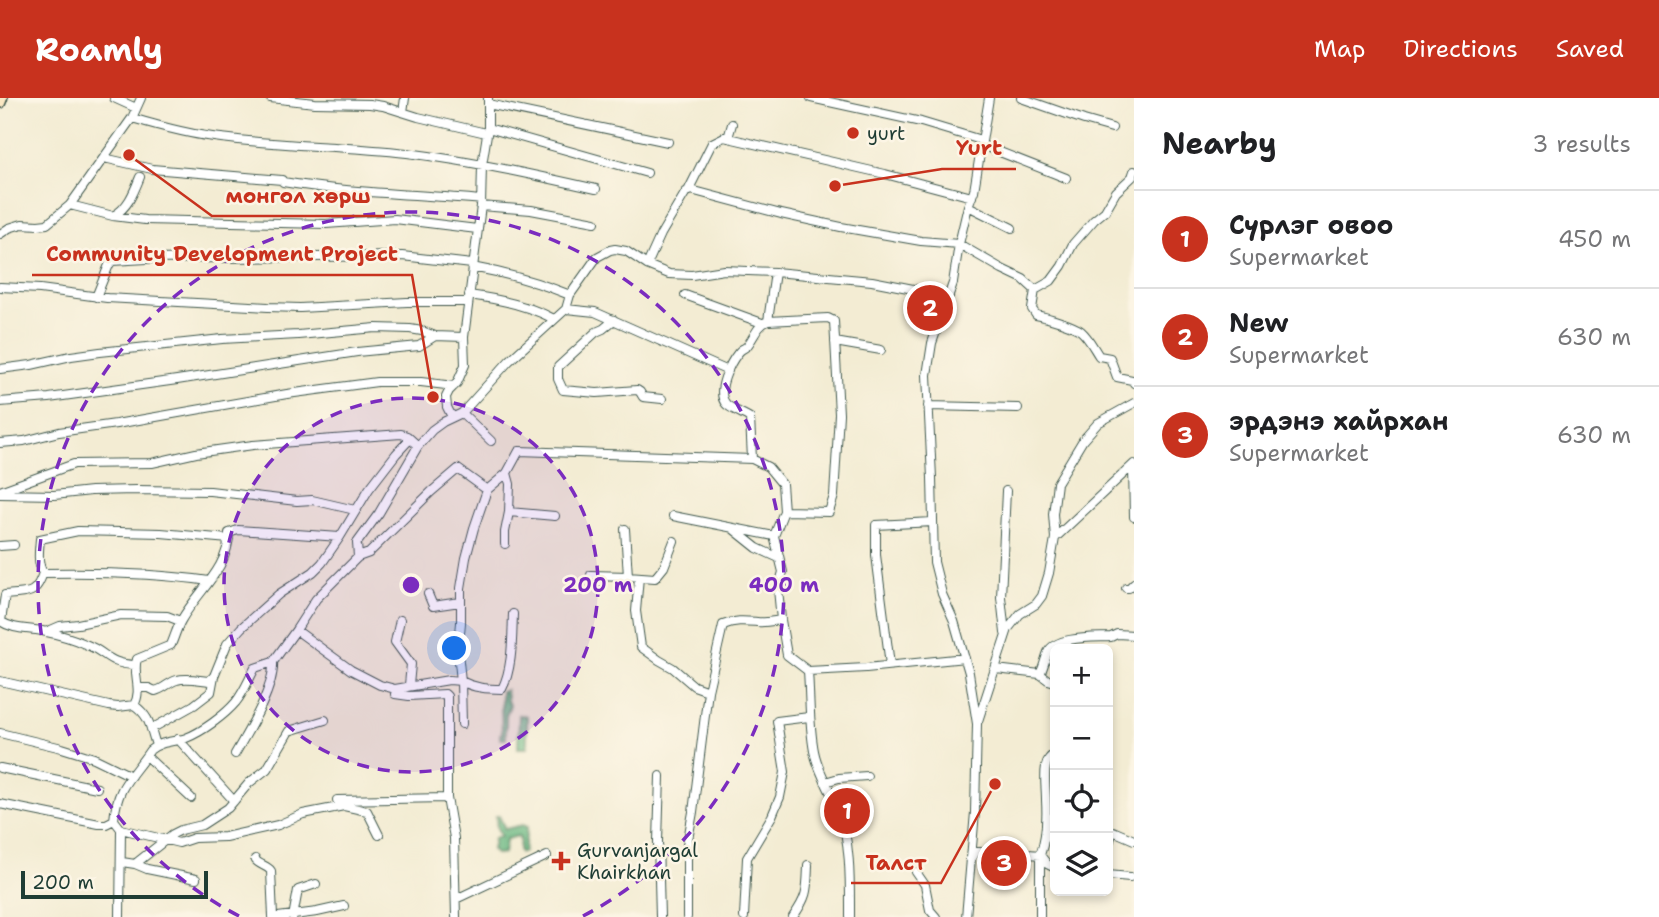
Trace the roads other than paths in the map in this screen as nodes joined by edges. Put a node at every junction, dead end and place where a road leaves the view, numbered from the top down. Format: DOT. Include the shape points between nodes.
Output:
graph roads {
  1 [pos="2,98"];
  2 [pos="114,98"];
  3 [pos="141,98"];
  4 [pos="270,98"];
  5 [pos="405,98"];
  6 [pos="811,98"];
  7 [pos="989,98"];
  8 [pos="1021,98"];
  9 [pos="488,101"];
  10 [pos="0,103"];
  11 [pos="136,108"];
  12 [pos="403,112"];
  13 [pos="132,118"];
  14 [pos="732,124"];
  15 [pos="1112,128"];
  16 [pos="487,131"];
  17 [pos="728,138"];
  18 [pos="667,142"];
  19 [pos="982,142"];
  20 [pos="104,159"];
  21 [pos="482,165"];
  22 [pos="1134,172"];
  23 [pos="647,173"];
  24 [pos="141,177"];
  25 [pos="1066,178"];
  26 [pos="596,189"];
  27 [pos="688,192"];
  28 [pos="972,197"];
  29 [pos="481,203"];
  30 [pos="70,205"];
  31 [pos="968,206"];
  32 [pos="113,216"];
  33 [pos="595,222"];
  34 [pos="1012,228"];
  35 [pos="477,229"];
  36 [pos="0,234"];
  37 [pos="959,244"];
  38 [pos="472,265"];
  39 [pos="648,265"];
  40 [pos="775,272"];
  41 [pos="2,286"];
  42 [pos="1035,290"];
  43 [pos="570,295"];
  44 [pos="685,295"];
  45 [pos="949,296"];
  46 [pos="96,297"];
  47 [pos="468,298"];
  48 [pos="566,309"];
  49 [pos="554,319"];
  50 [pos="614,320"];
  51 [pos="765,322"];
  52 [pos="435,336"];
  53 [pos="464,337"];
  54 [pos="835,342"];
  55 [pos="881,350"];
  56 [pos="0,369"];
  57 [pos="728,371"];
  58 [pos="1134,383"];
  59 [pos="454,386"];
  60 [pos="662,399"];
  61 [pos="0,402"];
  62 [pos="1134,403"];
  63 [pos="928,406"];
  64 [pos="1018,408"];
  65 [pos="462,413"];
  66 [pos="452,417"];
  67 [pos="410,439"];
  68 [pos="491,441"];
  69 [pos="0,443"];
  70 [pos="418,446"];
  71 [pos="752,459"];
  72 [pos="1133,465"];
  73 [pos="507,473"];
  74 [pos="487,490"];
  75 [pos="1006,491"];
  76 [pos="0,492"];
  77 [pos="355,510"];
  78 [pos="784,511"];
  79 [pos="509,512"];
  80 [pos="555,516"];
  81 [pos="673,516"];
  82 [pos="1134,517"];
  83 [pos="933,522"];
  84 [pos="732,527"];
  85 [pos="625,529"];
  86 [pos="774,536"];
  87 [pos="340,537"];
  88 [pos="1055,538"];
  89 [pos="229,539"];
  90 [pos="674,541"];
  91 [pos="505,544"];
  92 [pos="14,545"];
  93 [pos="0,546"];
  94 [pos="358,557"];
  95 [pos="779,558"];
  96 [pos="43,573"];
  97 [pos="592,575"];
  98 [pos="628,576"];
  99 [pos="639,576"];
  100 [pos="209,581"];
  101 [pos="1134,583"];
  102 [pos="1126,588"];
  103 [pos="428,594"];
  104 [pos="460,602"];
  105 [pos="513,614"];
  106 [pos="401,620"];
  107 [pos="781,620"];
  108 [pos="1,621"];
  109 [pos="180,621"];
  110 [pos="296,630"];
  111 [pos="46,632"];
  112 [pos="1134,635"];
  113 [pos="1006,636"];
  114 [pos="965,658"];
  115 [pos="273,662"];
  116 [pos="135,665"];
  117 [pos="890,665"];
  118 [pos="996,669"];
  119 [pos="808,671"];
  120 [pos="1040,674"];
  121 [pos="214,676"];
  122 [pos="0,681"];
  123 [pos="461,681"];
  124 [pos="1050,681"];
  125 [pos="409,685"];
  126 [pos="138,688"];
  127 [pos="708,691"];
  128 [pos="395,694"];
  129 [pos="134,705"];
  130 [pos="810,717"];
  131 [pos="325,720"];
  132 [pos="462,724"];
  133 [pos="977,724"];
  134 [pos="151,729"];
  135 [pos="0,733"];
  136 [pos="178,739"];
  137 [pos="156,745"];
  138 [pos="235,754"];
  139 [pos="146,756"];
  140 [pos="1050,757"];
  141 [pos="0,768"];
  142 [pos="131,776"];
  143 [pos="660,776"];
  144 [pos="867,776"];
  145 [pos="825,782"];
  146 [pos="97,788"];
  147 [pos="191,798"];
  148 [pos="447,798"];
  149 [pos="337,800"];
  150 [pos="234,801"];
  151 [pos="0,804"];
  152 [pos="114,820"];
  153 [pos="121,829"];
  154 [pos="1112,833"];
  155 [pos="380,835"];
  156 [pos="164,840"];
  157 [pos="1134,840"];
  158 [pos="1040,855"];
  159 [pos="547,856"];
  160 [pos="256,859"];
  161 [pos="970,859"];
  162 [pos="122,862"];
  163 [pos="135,864"];
  164 [pos="808,864"];
  165 [pos="1050,866"];
  166 [pos="916,872"];
  167 [pos="1113,875"];
  168 [pos="1130,877"];
  169 [pos="195,879"];
  170 [pos="316,884"];
  171 [pos="456,899"];
  172 [pos="344,906"];
  173 [pos="294,915"];
  174 [pos="120,917"];
  175 [pos="275,917"];
  176 [pos="456,917"];
  177 [pos="660,917"];
  178 [pos="687,917"];
  179 [pos="744,917"];
  180 [pos="793,917"];
  181 [pos="850,917"];
  182 [pos="936,917"];
  183 [pos="966,917"];
  184 [pos="1040,917"];
  1 -- 10 [label="street"];
  2 -- 11 [label="street"];
  3 -- 11 [label="street"];
  4 -- 12 [label="street" via="370,104"];
  5 -- 12 [label="street"];
  6 -- 19 [label="street" via="921,122"];
  7 -- 19 [label="street"];
  8 -- 15 [label="street"];
  9 -- 16 [label="street"];
  9 -- 18 [label="street"];
  11 -- 13 [label="street"];
  12 -- 16 [label="street"];
  13 -- 20 [label="street"];
  13 -- 21 [label="street" via="220,138 407,153"];
  14 -- 17 [label="street"];
  16 -- 21 [label="street"];
  16 -- 23 [label="street"];
  17 -- 27 [label="street" via="712,143"];
  17 -- 28 [label="street"];
  19 -- 25 [label="street"];
  19 -- 28 [label="street"];
  20 -- 29 [label="street" via="152,169"];
  20 -- 30 [label="street"];
  21 -- 26 [label="street"];
  21 -- 29 [label="street"];
  22 -- 42 [label="street" via="1073,244 1051,281"];
  24 -- 32 [label="street" via="121,212"];
  27 -- 37 [label="street" via="841,227"];
  27 -- 39 [label="street" via="660,234"];
  28 -- 31 [label="street"];
  29 -- 33 [label="street"];
  29 -- 35 [label="street"];
  30 -- 32 [label="street"];
  30 -- 36 [label="street" via="47,224 22,224"];
  31 -- 34 [label="street"];
  31 -- 37 [label="street"];
  32 -- 35 [label="street" via="314,224 395,219"];
  35 -- 38 [label="street"];
  37 -- 42 [label="street"];
  37 -- 45 [label="street"];
  38 -- 43 [label="street"];
  38 -- 46 [label="street" via="402,256 112,261"];
  38 -- 47 [label="street"];
  39 -- 40 [label="street" via="669,274"];
  39 -- 43 [label="street" via="626,251 610,250 597,257"];
  40 -- 45 [label="street" via="872,281"];
  40 -- 51 [label="street"];
  41 -- 46 [label="street"];
  42 -- 58 [label="street" via="1031,309 1036,315 1078,329 1098,356 1110,358 1117,377"];
  43 -- 48 [label="street"];
  44 -- 51 [label="street"];
  45 -- 63 [label="street" via="932,343"];
  46 -- 47 [label="street" via="300,308"];
  47 -- 49 [label="street" via="497,299"];
  47 -- 53 [label="street"];
  48 -- 49 [label="street"];
  48 -- 50 [label="street" via="595,312"];
  49 -- 65 [label="street"];
  50 -- 57 [label="street"];
  50 -- 60 [label="street" via="558,367 563,390 637,390 643,397"];
  51 -- 54 [label="street" via="831,318"];
  51 -- 57 [label="street"];
  52 -- 53 [label="street"];
  52 -- 56 [label="street" via="410,329 376,328 100,352"];
  52 -- 61 [label="street" via="419,346"];
  53 -- 59 [label="street" via="465,365"];
  54 -- 55 [label="street"];
  54 -- 78 [label="street" via="839,414 834,496 829,512"];
  57 -- 71 [label="street" via="722,395 726,404 750,418"];
  59 -- 66 [label="street" via="446,403"];
  59 -- 69 [label="street" via="377,382"];
  62 -- 88 [label="street" via="1098,423 1057,483"];
  63 -- 64 [label="street"];
  63 -- 83 [label="street"];
  65 -- 66 [label="street"];
  65 -- 68 [label="street"];
  66 -- 70 [label="street"];
  67 -- 70 [label="street"];
  67 -- 76 [label="street" via="401,434 253,445 152,463 74,464"];
  67 -- 77 [label="street"];
  70 -- 94 [label="street" via="357,543"];
  71 -- 73 [label="street" via="519,451"];
  71 -- 78 [label="street" via="768,467 782,484"];
  72 -- 82 [label="street"];
  72 -- 88 [label="street"];
  73 -- 74 [label="street"];
  73 -- 79 [label="street"];
  74 -- 94 [label="street" via="458,469 369,553"];
  74 -- 104 [label="street" via="466,558"];
  75 -- 113 [label="street" via="1001,597"];
  76 -- 77 [label="street" via="210,491 312,500"];
  77 -- 87 [label="street"];
  78 -- 86 [label="street"];
  79 -- 80 [label="street"];
  79 -- 91 [label="street"];
  81 -- 84 [label="street"];
  83 -- 114 [label="street" via="937,578"];
  83 -- 117 [label="street" via="876,525"];
  84 -- 86 [label="street"];
  84 -- 95 [label="street" via="757,548"];
  85 -- 98 [label="street"];
  86 -- 95 [label="street"];
  87 -- 89 [label="street" via="238,530 229,533"];
  87 -- 121 [label="street" via="322,564 241,628 227,644"];
  88 -- 113 [label="street" via="1042,596 1014,620"];
  89 -- 96 [label="street" via="78,531 40,538"];
  89 -- 100 [label="street" via="219,569"];
  90 -- 99 [label="street" via="655,578"];
  92 -- 93 [label="street"];
  94 -- 110 [label="street" via="316,599"];
  95 -- 107 [label="street" via="783,572 778,589"];
  96 -- 100 [label="street" via="102,572"];
  96 -- 108 [label="street" via="34,591 5,595"];
  97 -- 98 [label="street"];
  98 -- 99 [label="street"];
  99 -- 127 [label="street" via="636,611 641,647 694,686"];
  100 -- 109 [label="street"];
  101 -- 102 [label="street"];
  103 -- 104 [label="street" via="433,606"];
  104 -- 123 [label="street"];
  105 -- 123 [label="street" via="512,647 502,689"];
  106 -- 125 [label="street" via="395,642 411,664"];
  107 -- 119 [label="street" via="787,655"];
  107 -- 127 [label="street" via="723,625"];
  108 -- 111 [label="street" via="11,628"];
  109 -- 111 [label="street" via="167,616 121,615"];
  109 -- 116 [label="street" via="172,645 142,656"];
  110 -- 115 [label="street"];
  110 -- 125 [label="street" via="369,680 395,689"];
  111 -- 116 [label="street" via="86,644 112,661"];
  112 -- 120 [label="street" via="1056,643"];
  113 -- 118 [label="street"];
  114 -- 117 [label="street"];
  114 -- 133 [label="street"];
  115 -- 136 [label="street" via="255,668 225,712 198,732"];
  115 -- 138 [label="street" via="264,700"];
  116 -- 126 [label="street"];
  117 -- 119 [label="street"];
  118 -- 120 [label="street"];
  118 -- 133 [label="street"];
  119 -- 130 [label="street"];
  120 -- 124 [label="street"];
  121 -- 126 [label="street" via="209,681 174,680 155,691"];
  121 -- 134 [label="street" via="211,692"];
  122 -- 129 [label="street" via="109,706"];
  123 -- 125 [label="street"];
  123 -- 132 [label="street"];
  126 -- 129 [label="street"];
  127 -- 178 [label="street" via="687,845"];
  128 -- 148 [label="street" via="447,696"];
  129 -- 134 [label="street" via="144,711"];
  130 -- 145 [label="street" via="814,751"];
  130 -- 179 [label="street" via="777,722 785,772 772,816 747,858"];
  131 -- 150 [label="street" via="289,731 267,769"];
  133 -- 161 [label="street"];
  134 -- 137 [label="street"];
  135 -- 142 [label="street" via="94,758"];
  136 -- 137 [label="street"];
  136 -- 150 [label="street"];
  137 -- 139 [label="street"];
  139 -- 142 [label="street"];
  139 -- 147 [label="street"];
  140 -- 158 [label="street"];
  141 -- 146 [label="street"];
  142 -- 152 [label="street" via="116,801"];
  143 -- 177 [label="street"];
  144 -- 145 [label="street"];
  145 -- 181 [label="street" via="844,833"];
  148 -- 149 [label="street"];
  148 -- 171 [label="street"];
  150 -- 156 [label="street" via="202,825"];
  151 -- 152 [label="street" via="99,824"];
  152 -- 153 [label="street"];
  153 -- 156 [label="street"];
  153 -- 162 [label="street"];
  154 -- 157 [label="street"];
  155 -- 156 [label="street" via="367,811 344,806 225,837 179,843"];
  156 -- 163 [label="street"];
  158 -- 161 [label="street" via="976,852"];
  158 -- 165 [label="street"];
  158 -- 184 [label="street"];
  159 -- 171 [label="street"];
  160 -- 175 [label="street" via="271,871"];
  161 -- 183 [label="street"];
  162 -- 163 [label="street"];
  162 -- 174 [label="street"];
  163 -- 169 [label="street"];
  164 -- 180 [label="street" via="807,893"];
  166 -- 182 [label="street"];
  167 -- 168 [label="street"];
  170 -- 173 [label="street" via="298,890"];
  171 -- 176 [label="street"];
  172 -- 173 [label="street"];
  173 -- 175 [label="street"];
}
